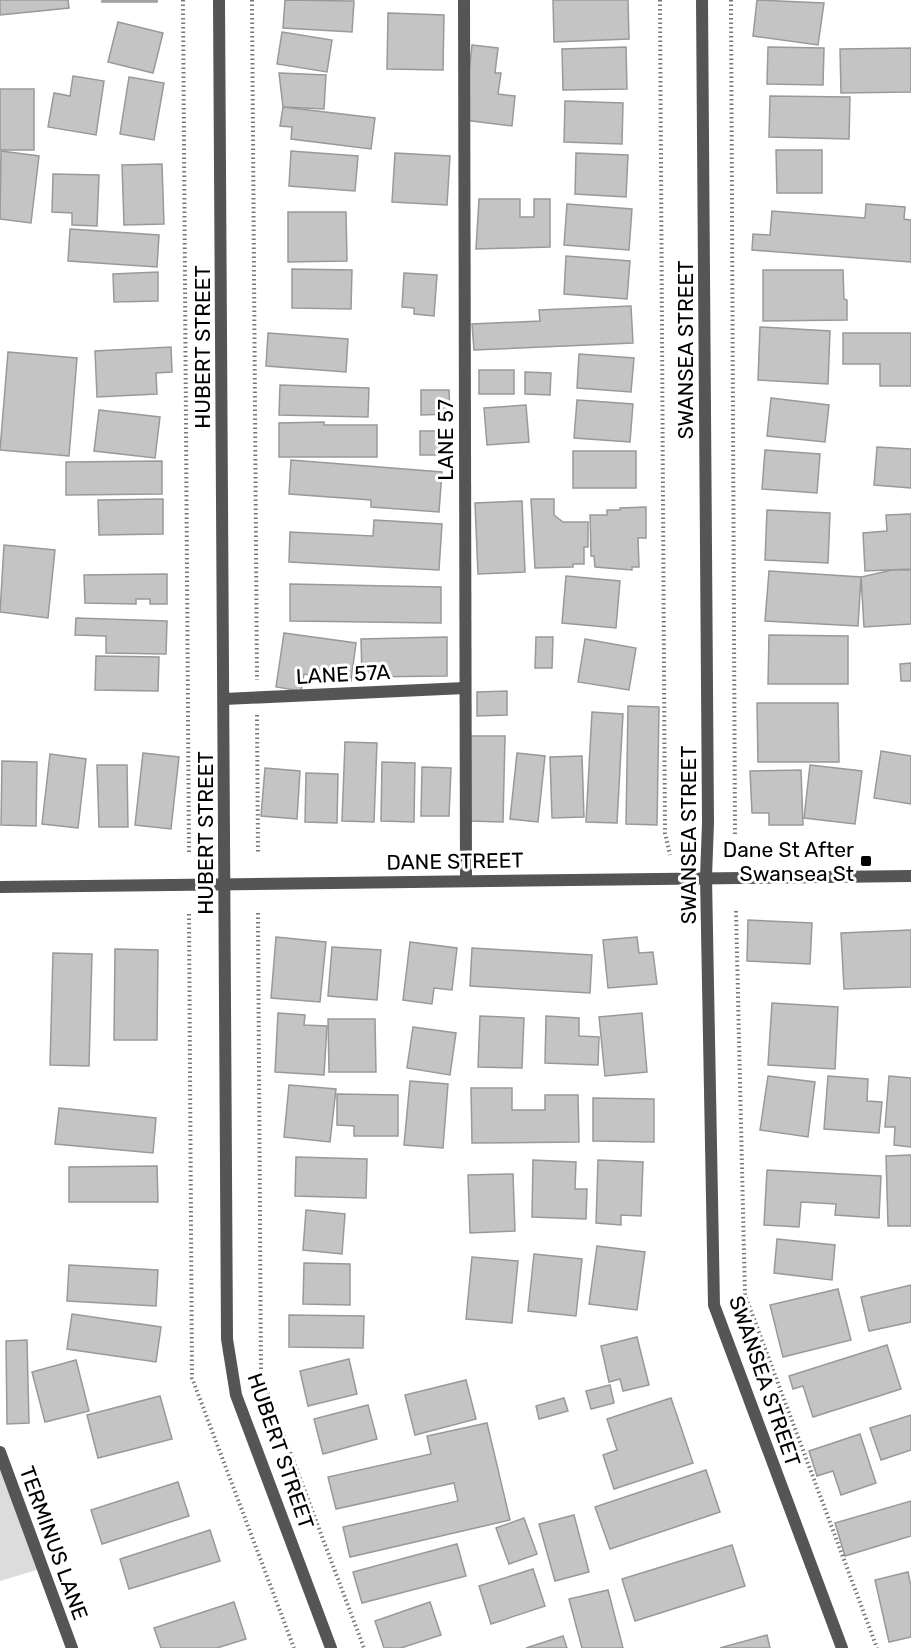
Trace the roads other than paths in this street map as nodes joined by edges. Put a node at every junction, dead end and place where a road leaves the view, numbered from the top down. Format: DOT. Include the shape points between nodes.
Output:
graph roads {
  1 [pos="219,0"];
  2 [pos="464,0"];
  3 [pos="702,0"];
  4 [pos="465,688"];
  5 [pos="224,699"];
  6 [pos="911,876"];
  7 [pos="706,877"];
  8 [pos="466,880"];
  9 [pos="225,883"];
  10 [pos="0,887"];
  11 [pos="0,1452"];
  12 [pos="72,1648"];
  13 [pos="331,1648"];
  14 [pos="842,1648"];
  1 -- 5 [label="street, HUBERT STREET"];
  2 -- 4 [label="street, LANE 57"];
  3 -- 7 [label="street, SWANSEA STREET"];
  4 -- 5 [label="street, LANE 57A"];
  4 -- 8 [label="street, LANE 57"];
  5 -- 9 [label="street, HUBERT STREET"];
  6 -- 7 [label="street, DANE STREET"];
  7 -- 8 [label="street, DANE STREET"];
  7 -- 14 [label="street, SWANSEA STREET" via="714,1305"];
  8 -- 9 [label="street, DANE STREET"];
  9 -- 10 [label="street, DANE STREET"];
  9 -- 13 [label="street, HUBERT STREET" via="227,1339 236,1395"];
  11 -- 12 [label="street, TERMINUS LANE"];
}
